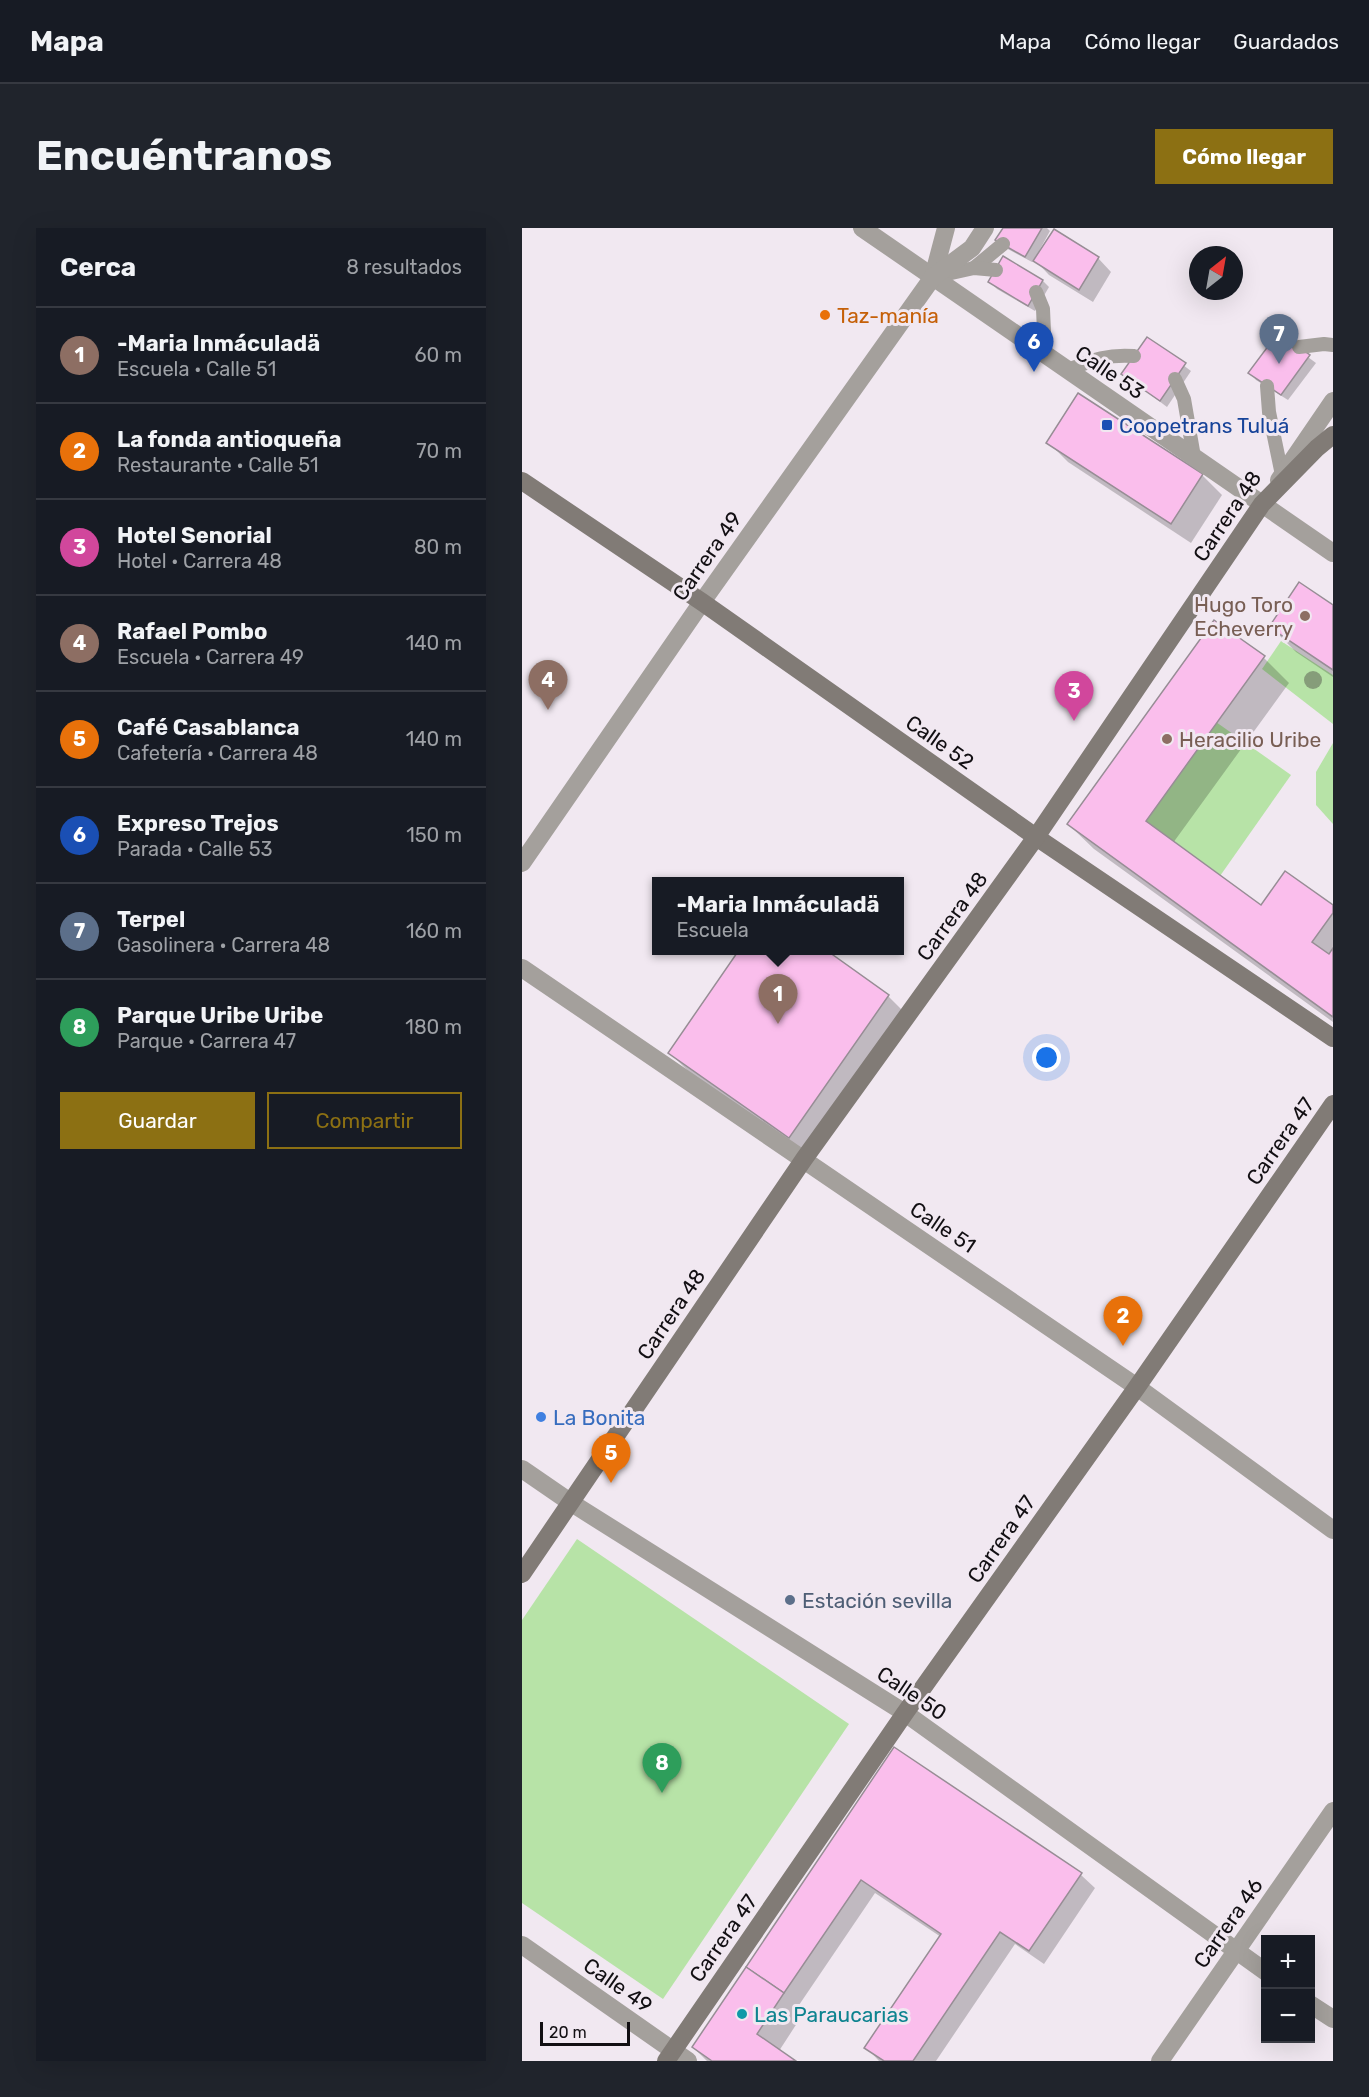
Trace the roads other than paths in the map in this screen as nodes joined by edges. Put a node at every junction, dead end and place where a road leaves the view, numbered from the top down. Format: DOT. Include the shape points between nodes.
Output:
graph roads {
  1 [pos="862,228"];
  2 [pos="946,228"];
  3 [pos="986,228"];
  4 [pos="1003,244"];
  5 [pos="974,268"];
  6 [pos="996,270"];
  7 [pos="933,277"];
  8 [pos="1036,292"];
  9 [pos="1333,345"];
  10 [pos="1299,347"];
  11 [pos="1045,354"];
  12 [pos="1134,356"];
  13 [pos="1068,370"];
  14 [pos="1175,379"];
  15 [pos="1268,386"];
  16 [pos="1333,400"];
  17 [pos="1333,435"];
  18 [pos="1194,457"];
  19 [pos="1282,475"];
  20 [pos="522,481"];
  21 [pos="1262,504"];
  22 [pos="1333,553"];
  23 [pos="702,602"];
  24 [pos="1036,837"];
  25 [pos="522,863"];
  26 [pos="522,968"];
  27 [pos="1333,1038"];
  28 [pos="1333,1104"];
  29 [pos="804,1159"];
  30 [pos="1137,1387"];
  31 [pos="522,1469"];
  32 [pos="570,1502"];
  33 [pos="1333,1530"];
  34 [pos="522,1574"];
  35 [pos="905,1713"];
  36 [pos="1333,1811"];
  37 [pos="522,1945"];
  38 [pos="1236,1952"];
  39 [pos="1261,1969"];
  40 [pos="1315,2007"];
  41 [pos="1333,2019"];
  42 [pos="676,2058"];
  43 [pos="1160,2061"];
  1 -- 7 [label="street, Calle 53"];
  2 -- 7 [label="street, Carrera 49"];
  3 -- 7 [label="street, Carrera 49" via="972,248"];
  4 -- 5 [label="lane"];
  5 -- 6 [label="lane"];
  5 -- 7 [label="lane"];
  7 -- 11 [label="street, Calle 53"];
  7 -- 23 [label="street, Carrera 49"];
  8 -- 11 [label="lane" via="1043,309"];
  9 -- 10 [label="lane"];
  11 -- 13 [label="street, Calle 53"];
  12 -- 13 [label="lane" via="1114,355"];
  13 -- 18 [label="street, Calle 53"];
  14 -- 18 [label="lane" via="1184,399"];
  15 -- 19 [label="lane" via="1269,412"];
  16 -- 19 [label="street, Carrera 48"];
  17 -- 21 [label="main road"];
  18 -- 21 [label="street, Calle 53"];
  19 -- 21 [label="street, Carrera 48"];
  20 -- 23 [label="main road, Calle 52"];
  21 -- 22 [label="street, Calle 53"];
  21 -- 24 [label="main road, Carrera 48"];
  23 -- 24 [label="main road, Calle 52"];
  23 -- 25 [label="street, Carrera 49"];
  24 -- 27 [label="main road, Calle 52"];
  24 -- 29 [label="main road, Carrera 48"];
  26 -- 29 [label="street, Calle 51"];
  28 -- 30 [label="main road, Carrera 47"];
  29 -- 30 [label="street, Calle 51"];
  29 -- 32 [label="main road, Carrera 48"];
  30 -- 33 [label="street, Calle 51"];
  30 -- 35 [label="main road, Carrera 47"];
  31 -- 32 [label="street, Calle 50"];
  32 -- 34 [label="main road, Carrera 48"];
  32 -- 35 [label="street, Calle 50"];
  35 -- 38 [label="street, Calle 50"];
  35 -- 42 [label="main road, Carrera 47"];
  36 -- 38 [label="street, Carrera 46"];
  37 -- 42 [label="street, Calle 49"];
  38 -- 39 [label="street, Calle 50"];
  38 -- 43 [label="street, Carrera 46"];
  40 -- 41 [label="street"];
}
